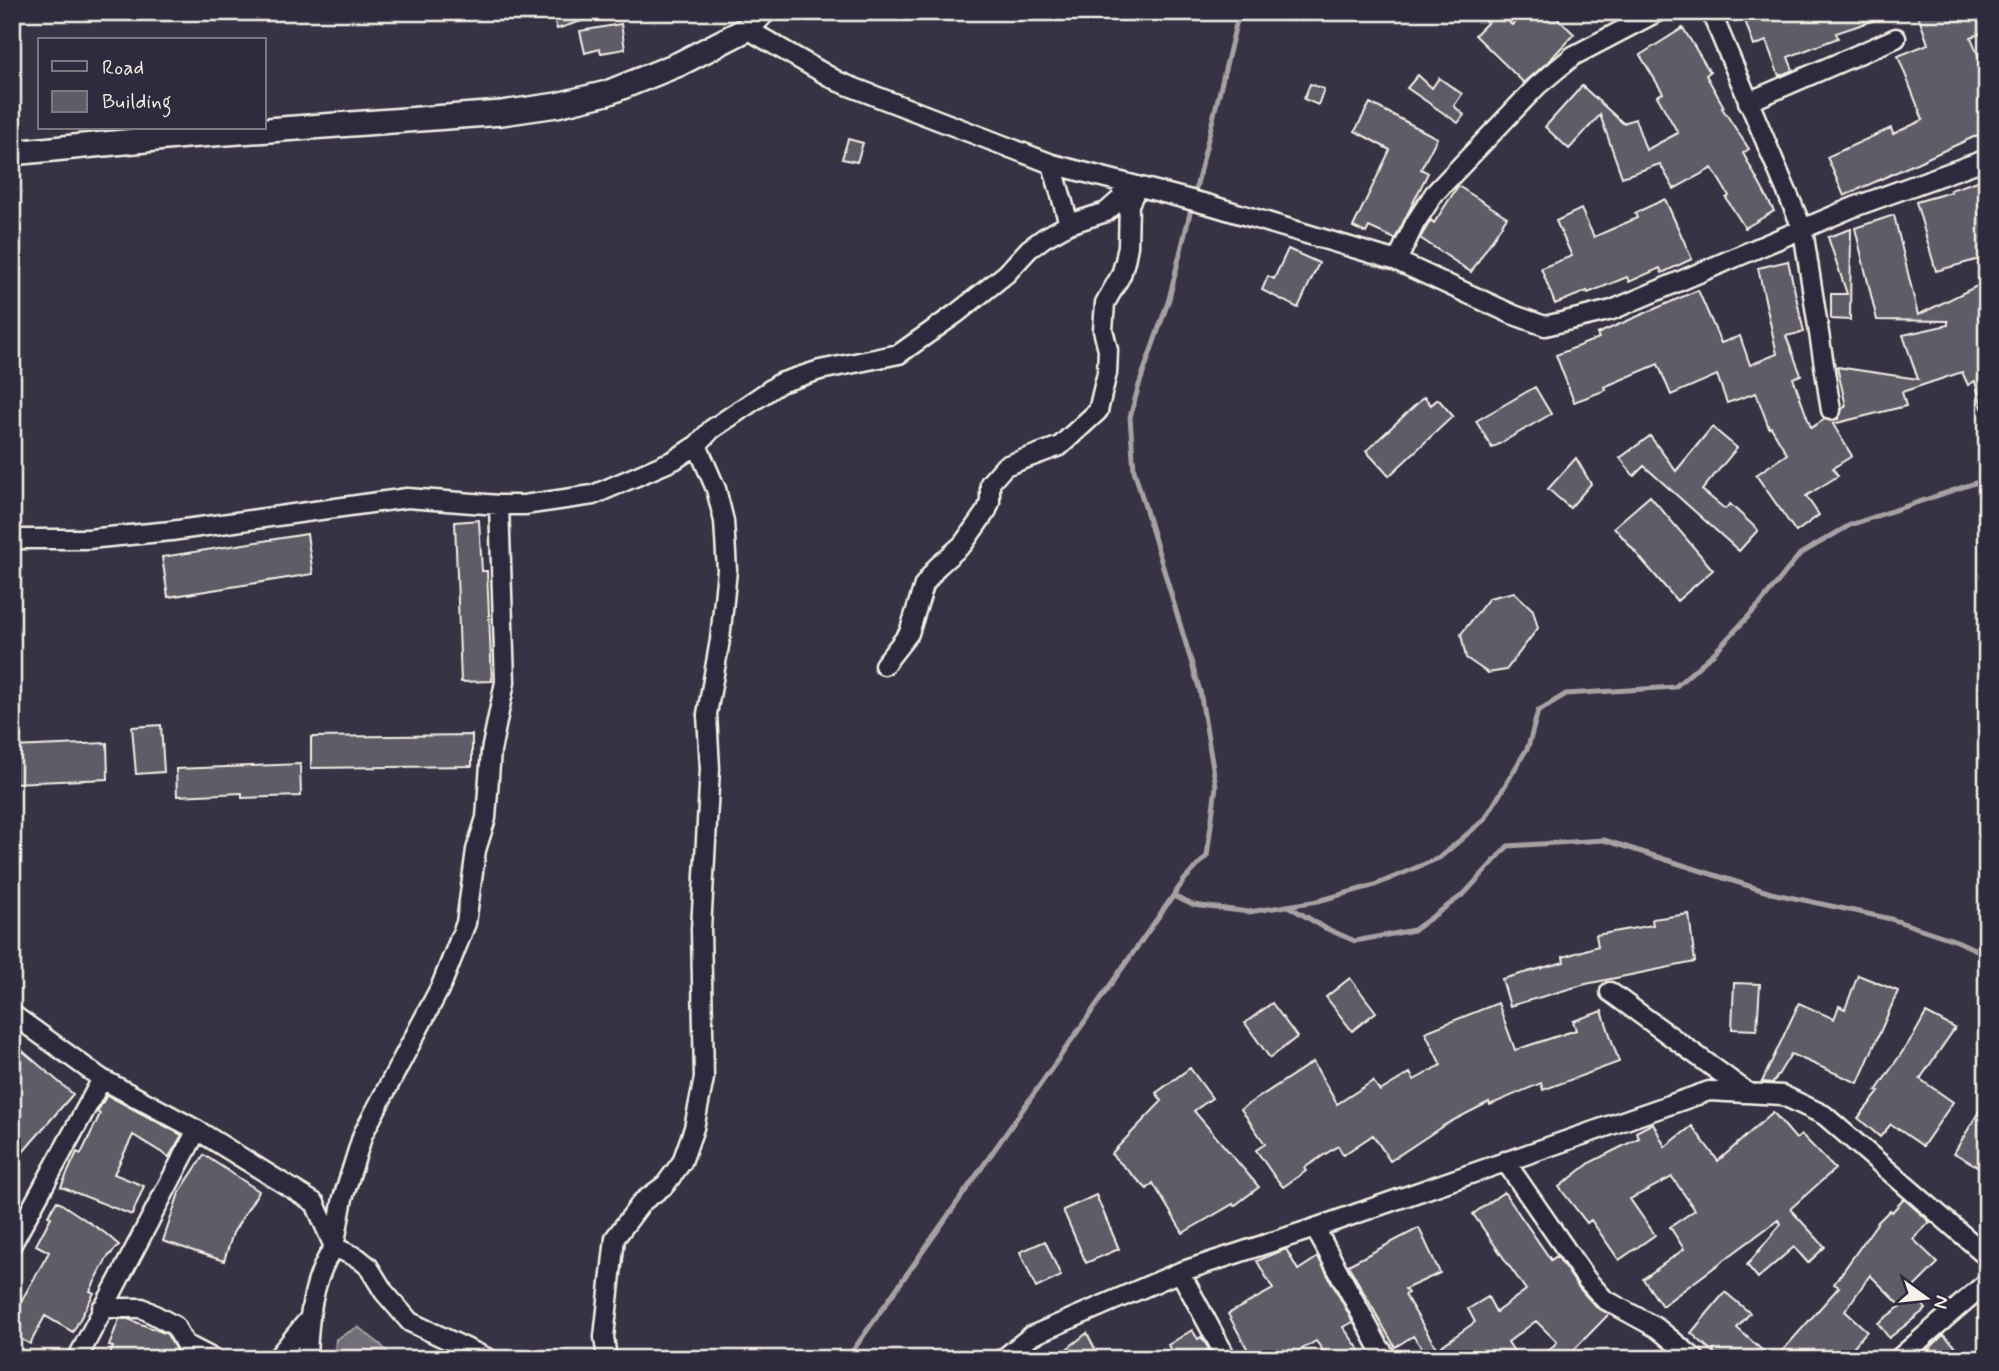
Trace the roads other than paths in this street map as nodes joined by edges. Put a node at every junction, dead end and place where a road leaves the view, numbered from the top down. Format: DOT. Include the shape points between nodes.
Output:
graph roads {
  1 [pos="1657,12"];
  2 [pos="1712,12"];
  3 [pos="755,20"];
  4 [pos="1896,38"];
  5 [pos="1748,102"];
  6 [pos="12,153"];
  7 [pos="1987,159"];
  8 [pos="1052,164"];
  9 [pos="1129,186"];
  10 [pos="1069,224"];
  11 [pos="1803,230"];
  12 [pos="1397,261"];
  13 [pos="1830,410"];
  14 [pos="697,445"];
  15 [pos="499,505"];
  16 [pos="12,539"];
  17 [pos="884,665"];
  18 [pos="1610,992"];
  19 [pos="12,1014"];
  20 [pos="102,1079"];
  21 [pos="1747,1091"];
  22 [pos="197,1130"];
  23 [pos="1505,1161"];
  24 [pos="1315,1228"];
  25 [pos="12,1244"];
  26 [pos="334,1247"];
  27 [pos="1987,1256"];
  28 [pos="1180,1272"];
  29 [pos="1987,1282"];
  30 [pos="102,1308"];
  31 [pos="308,1320"];
  32 [pos="77,1359"];
  33 [pos="214,1359"];
  34 [pos="276,1359"];
  35 [pos="307,1359"];
  36 [pos="489,1359"];
  37 [pos="607,1359"];
  38 [pos="1003,1359"];
  39 [pos="1227,1359"];
  40 [pos="1388,1359"];
  41 [pos="1695,1359"];
  42 [pos="1898,1359"];
  1 -- 12 [label="street" via="1573,56 1537,86 1434,194"];
  2 -- 5 [label="street"];
  3 -- 6 [label="main road" via="679,64 607,93 557,105"];
  3 -- 8 [label="street" via="839,82"];
  4 -- 5 [label="street"];
  5 -- 11 [label="street"];
  7 -- 11 [label="street"];
  8 -- 9 [label="street"];
  8 -- 10 [label="street"];
  9 -- 10 [label="street" via="1106,212"];
  9 -- 12 [label="street" via="1210,205"];
  9 -- 17 [label="street" via="1125,261 1105,303 1107,373 1098,411 1060,446 1005,466 990,482 987,510 924,585 909,633"];
  10 -- 14 [label="street" via="1044,237 987,290 899,354 780,383 712,429"];
  11 -- 12 [label="street" via="1612,310 1545,326"];
  11 -- 13 [label="street"];
  14 -- 15 [label="street" via="654,470 593,495"];
  14 -- 37 [label="street" via="724,521 727,570 707,715 710,769 701,929 704,1078 682,1162 665,1185 642,1202 615,1238 604,1337"];
  15 -- 16 [label="street" via="407,498 116,537"];
  15 -- 26 [label="street" via="505,682 466,923 441,986 363,1134"];
  18 -- 21 [label="street"];
  19 -- 20 [label="street"];
  20 -- 22 [label="street"];
  20 -- 25 [label="street"];
  21 -- 23 [label="street" via="1709,1091"];
  21 -- 27 [label="street" via="1782,1095 1824,1115"];
  22 -- 26 [label="street" via="315,1203"];
  22 -- 30 [label="street"];
  23 -- 24 [label="street"];
  23 -- 41 [label="street" via="1604,1299 1657,1328"];
  24 -- 28 [label="street"];
  24 -- 40 [label="street"];
  26 -- 31 [label="street" via="324,1261"];
  26 -- 36 [label="street" via="368,1266 410,1322"];
  28 -- 38 [label="street" via="1031,1336"];
  28 -- 39 [label="street"];
  29 -- 42 [label="street"];
  30 -- 32 [label="street"];
  30 -- 33 [label="street" via="142,1308 175,1326 186,1344"];
  31 -- 34 [label="street"];
  31 -- 35 [label="street"];
}
